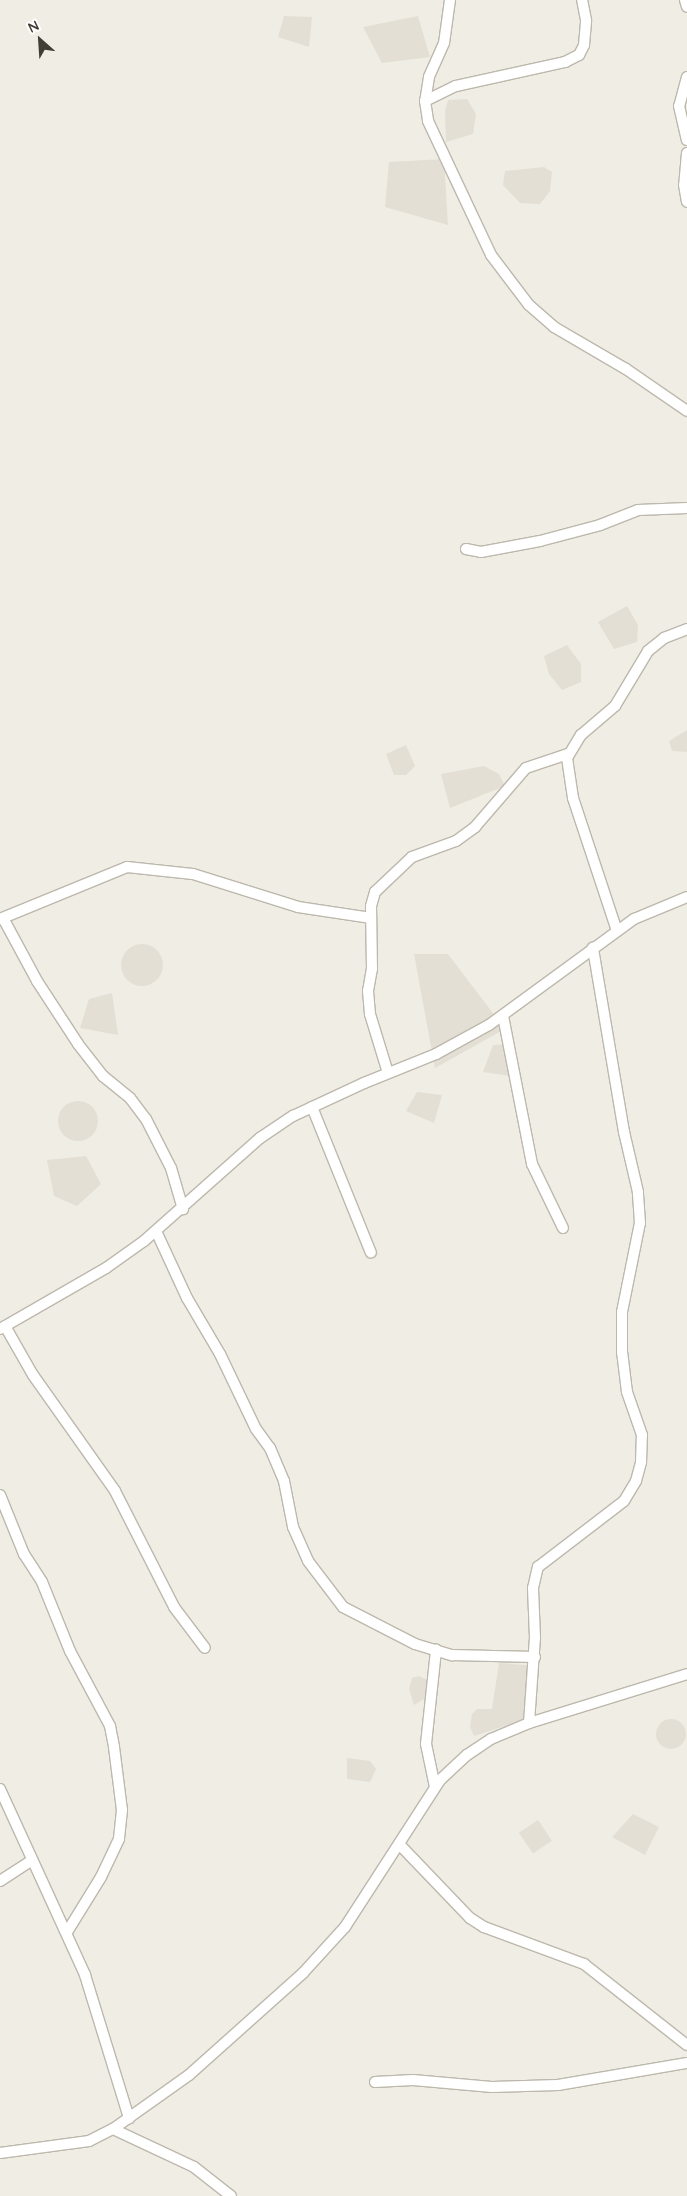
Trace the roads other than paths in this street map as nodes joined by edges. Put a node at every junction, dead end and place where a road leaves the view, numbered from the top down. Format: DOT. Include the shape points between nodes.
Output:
graph roads {
  1 [pos="450,0"];
  2 [pos="582,0"];
  3 [pos="685,0"];
  4 [pos="687,8"];
  5 [pos="687,77"];
  6 [pos="425,101"];
  7 [pos="687,140"];
  8 [pos="687,153"];
  9 [pos="687,202"];
  10 [pos="687,411"];
  11 [pos="687,508"];
  12 [pos="466,549"];
  13 [pos="687,629"];
  14 [pos="568,754"];
  15 [pos="687,897"];
  16 [pos="371,918"];
  17 [pos="1,919"];
  18 [pos="617,931"];
  19 [pos="593,948"];
  20 [pos="503,1016"];
  21 [pos="388,1073"];
  22 [pos="312,1107"];
  23 [pos="183,1209"];
  24 [pos="563,1228"];
  25 [pos="156,1231"];
  26 [pos="371,1253"];
  27 [pos="2,1328"];
  28 [pos="0,1496"];
  29 [pos="205,1648"];
  30 [pos="436,1650"];
  31 [pos="534,1657"];
  32 [pos="687,1674"];
  33 [pos="529,1723"];
  34 [pos="435,1787"];
  35 [pos="0,1788"];
  36 [pos="399,1844"];
  37 [pos="31,1861"];
  38 [pos="0,1881"];
  39 [pos="67,1932"];
  40 [pos="687,2045"];
  41 [pos="687,2063"];
  42 [pos="375,2082"];
  43 [pos="129,2118"];
  44 [pos="113,2129"];
  45 [pos="0,2152"];
  46 [pos="231,2196"];
  1 -- 6 [label="street" via="444,43 429,77"];
  2 -- 6 [label="street" via="586,20 584,45 579,55 565,62 456,86"];
  3 -- 4 [label="street"];
  5 -- 7 [label="street" via="679,106"];
  6 -- 10 [label="street" via="428,121 491,255 529,305 554,327 626,369"];
  8 -- 9 [label="street" via="684,185"];
  11 -- 12 [label="street" via="638,510 600,525 540,541 481,552"];
  13 -- 14 [label="street" via="664,638 648,651 615,706 581,735"];
  14 -- 16 [label="street" via="526,768 474,828 456,841 412,857 375,892"];
  14 -- 18 [label="street" via="573,798"];
  15 -- 18 [label="street" via="634,919"];
  16 -- 17 [label="street" via="298,907 193,874 127,867"];
  16 -- 21 [label="street" via="369,1006"];
  17 -- 23 [label="street" via="78,1044 103,1076 130,1098 146,1119 171,1168"];
  18 -- 19 [label="street"];
  19 -- 20 [label="street"];
  19 -- 31 [label="street" via="624,1132 638,1192 640,1223 622,1312 622,1353 628,1392 642,1436 641,1462 624,1501 538,1567 533,1588"];
  20 -- 21 [label="street" via="436,1054"];
  20 -- 24 [label="street" via="532,1164"];
  21 -- 22 [label="street"];
  22 -- 23 [label="street" via="260,1138"];
  22 -- 26 [label="street"];
  23 -- 25 [label="street"];
  25 -- 27 [label="street" via="106,1268"];
  25 -- 30 [label="street" via="187,1298 220,1354 256,1429 270,1448 284,1481 293,1527 308,1561 343,1607 415,1644"];
  27 -- 29 [label="street" via="115,1492 174,1607"];
  28 -- 39 [label="street" via="24,1554 42,1582 70,1651 110,1726 114,1747 122,1810 119,1839 101,1877"];
  30 -- 31 [label="street" via="460,1656"];
  30 -- 34 [label="street" via="426,1744"];
  31 -- 33 [label="street"];
  32 -- 33 [label="street"];
  33 -- 34 [label="street" via="492,1739 467,1755"];
  34 -- 36 [label="street"];
  35 -- 37 [label="street"];
  36 -- 40 [label="street" via="470,1918 484,1927 584,1964"];
  36 -- 43 [label="street" via="345,1927 303,1973 189,2075"];
  37 -- 38 [label="street"];
  37 -- 39 [label="street"];
  39 -- 43 [label="street" via="113,2058"];
  41 -- 42 [label="street" via="558,2085 492,2087 413,2080"];
  43 -- 44 [label="street"];
  44 -- 45 [label="street" via="89,2140"];
  44 -- 46 [label="street" via="194,2167"];
}
